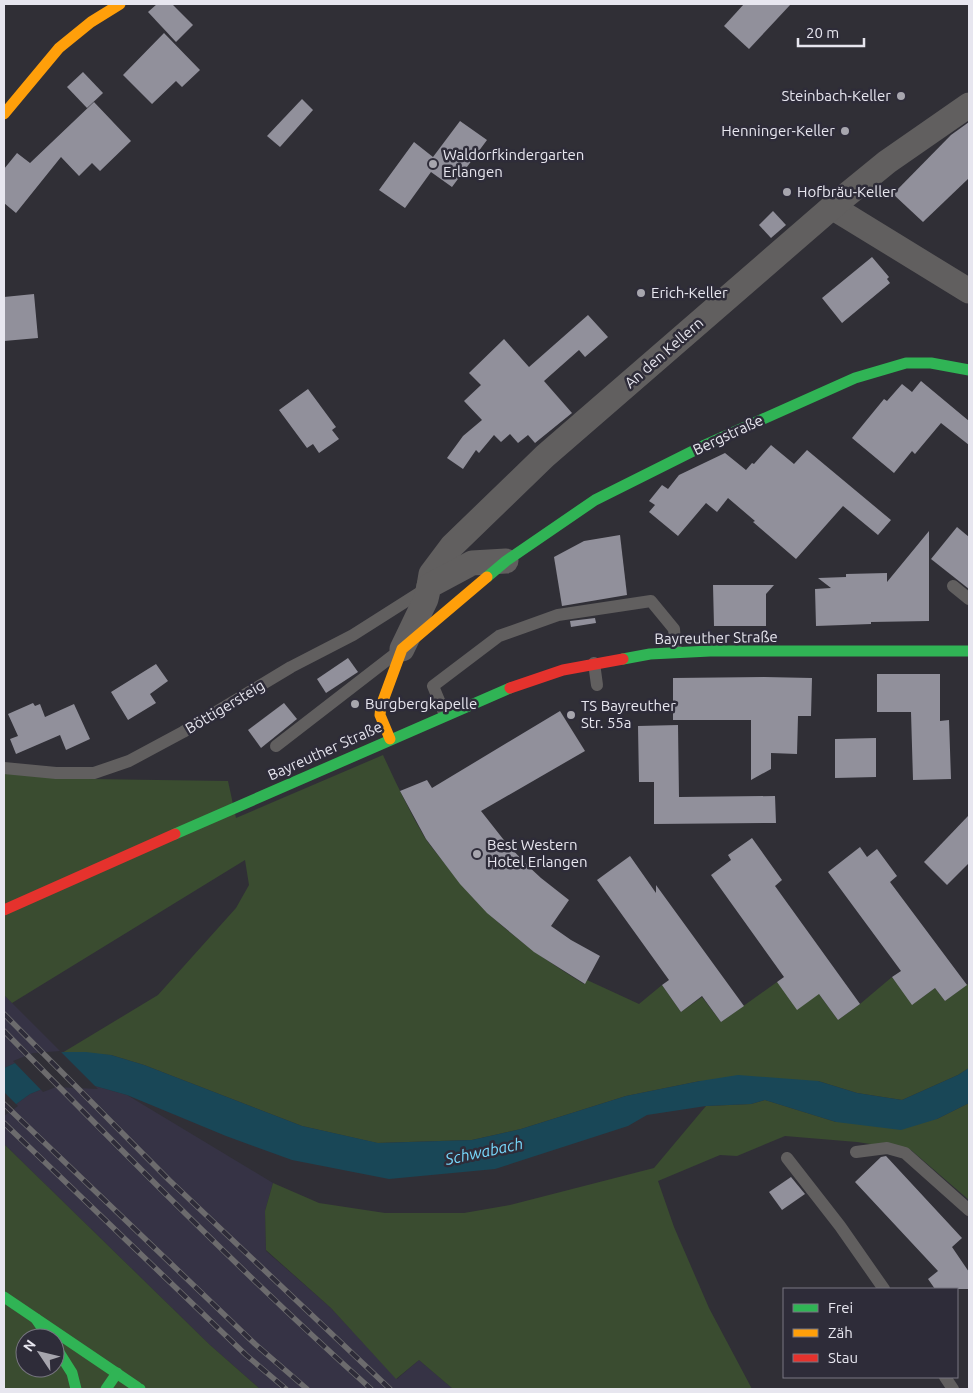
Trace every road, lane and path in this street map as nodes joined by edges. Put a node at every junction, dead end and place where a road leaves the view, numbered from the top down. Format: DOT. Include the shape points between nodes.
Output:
graph roads {
  1 [pos="120,4"];
  2 [pos="969,105"];
  3 [pos="4,114"];
  4 [pos="832,207"];
  5 [pos="969,291"];
  6 [pos="969,370"];
  7 [pos="506,561"];
  8 [pos="429,586"];
  9 [pos="953,586"];
  10 [pos="969,599"];
  11 [pos="402,649"];
  12 [pos="969,651"];
  13 [pos="676,652"];
  14 [pos="594,663"];
  15 [pos="597,685"];
  16 [pos="445,715"];
  17 [pos="390,739"];
  18 [pos="276,746"];
  19 [pos="4,768"];
  20 [pos="4,910"];
  21 [pos="856,1152"];
  22 [pos="787,1158"];
  23 [pos="969,1210"];
  24 [pos="883,1288"];
  25 [pos="4,1297"];
  26 [pos="36,1319"];
  27 [pos="42,1328"];
  28 [pos="65,1362"];
  29 [pos="117,1373"];
  30 [pos="946,1378"];
  31 [pos="76,1389"];
  32 [pos="106,1389"];
  33 [pos="140,1389"];
  34 [pos="953,1389"];
  1 -- 3 [label="main road" via="58,48"];
  2 -- 4 [label="street, An den Kellern" via="887,162"];
  4 -- 5 [label="street"];
  4 -- 8 [label="street, An den Kellern" via="545,456 452,546 431,574"];
  6 -- 7 [label="main road, Bergstraße" via="931,363 906,363 855,378 705,445 595,500"];
  7 -- 8 [label="street, Böttigersteig" via="472,563"];
  7 -- 11 [label="main road"];
  8 -- 11 [label="street"];
  8 -- 19 [label="lane, Böttigersteig" via="354,635 291,667 129,761 94,773"];
  9 -- 10 [label="lane"];
  11 -- 17 [label="main road" via="381,706 380,715"];
  11 -- 18 [label="lane"];
  12 -- 13 [label="main road, Bayreuther Straße"];
  13 -- 14 [label="main road, Bayreuther Straße"];
  13 -- 16 [label="lane" via="674,629 651,601 558,615 499,636 433,686"];
  14 -- 15 [label="lane"];
  14 -- 16 [label="main road, Bayreuther Straße" via="525,681"];
  16 -- 17 [label="main road, Bayreuther Straße"];
  17 -- 20 [label="main road, Bayreuther Straße"];
  21 -- 23 [label="lane" via="887,1148 906,1154"];
  22 -- 24 [label="lane"];
  25 -- 26 [label="main road"];
  26 -- 27 [label="main road"];
  26 -- 29 [label="main road"];
  28 -- 31 [label="main road"];
  29 -- 32 [label="main road"];
  29 -- 33 [label="main road"];
  30 -- 34 [label="lane"];
}
